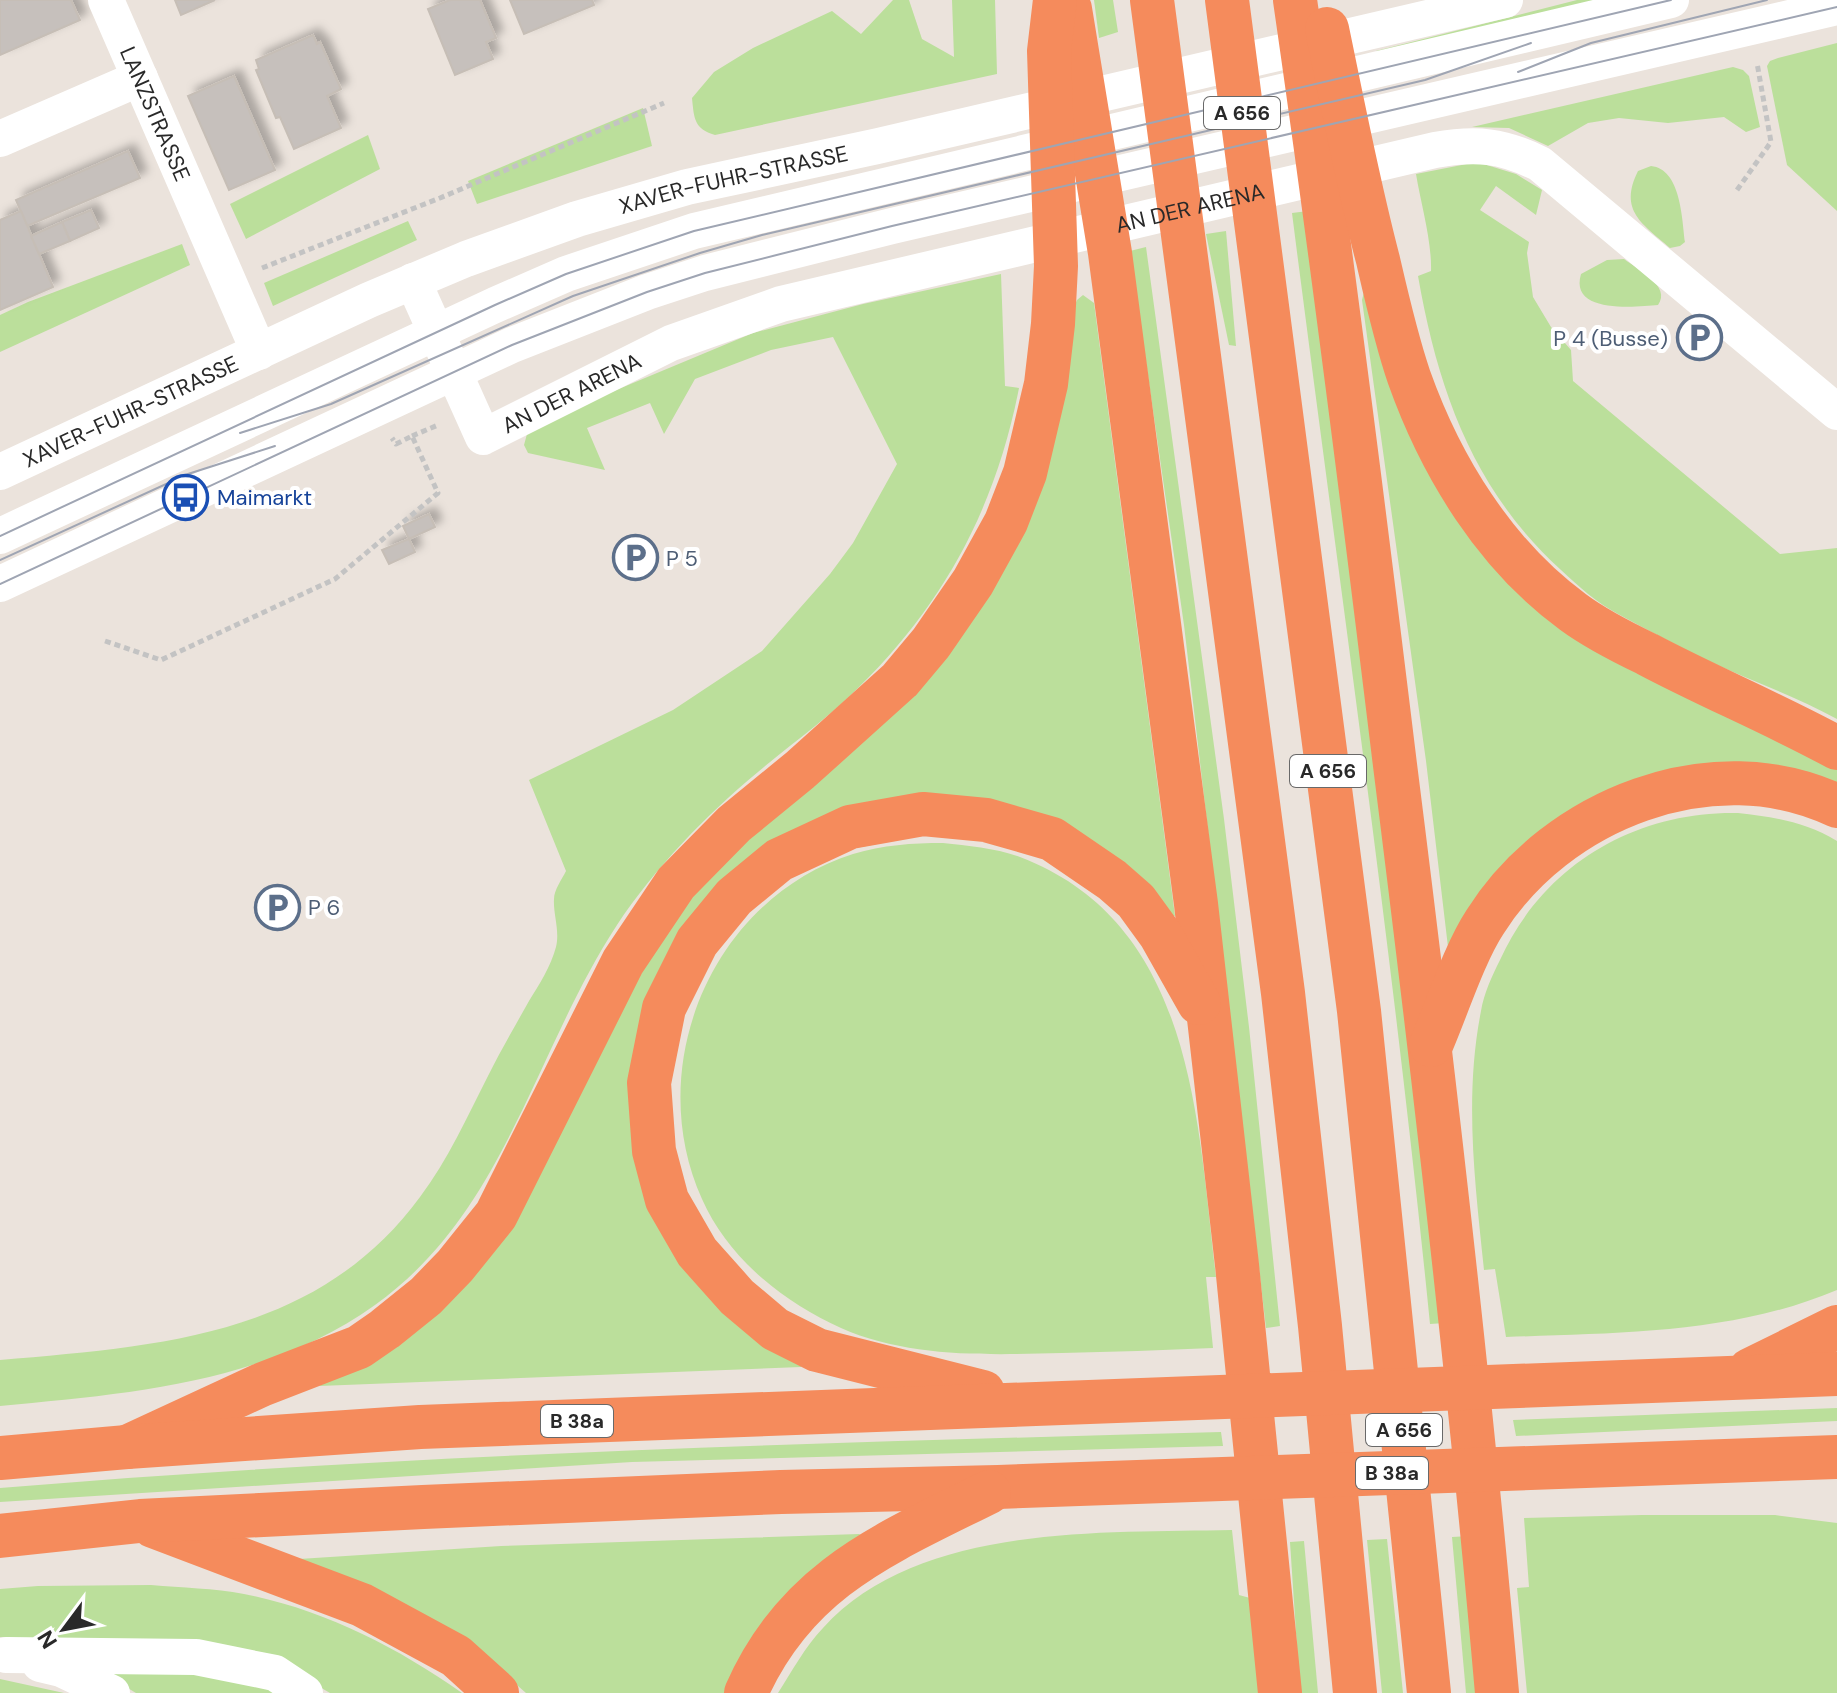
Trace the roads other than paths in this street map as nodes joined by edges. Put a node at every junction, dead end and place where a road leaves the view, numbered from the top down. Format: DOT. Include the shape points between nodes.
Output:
graph roads {
  1 [pos="106,0"];
  2 [pos="1055,0"];
  3 [pos="1068,0"];
  4 [pos="1295,0"];
  5 [pos="1321,0"];
  6 [pos="1505,0"];
  7 [pos="1671,0"];
  8 [pos="1227,4"];
  9 [pos="1837,7"];
  10 [pos="1154,13"];
  11 [pos="1063,48"];
  12 [pos="140,78"];
  13 [pos="0,139"];
  14 [pos="1343,199"];
  15 [pos="413,281"];
  16 [pos="436,331"];
  17 [pos="259,352"];
  18 [pos="453,372"];
  19 [pos="1837,412"];
  20 [pos="0,472"];
  21 [pos="0,536"];
  22 [pos="0,584"];
  23 [pos="1837,748"];
  24 [pos="1837,806"];
  25 [pos="1209,1023"];
  26 [pos="1430,1047"];
  27 [pos="1837,1327"];
  28 [pos="1837,1374"];
  29 [pos="1733,1378"];
  30 [pos="1027,1403"];
  31 [pos="127,1447"];
  32 [pos="1837,1457"];
  33 [pos="0,1458"];
  34 [pos="1787,1460"];
  35 [pos="1837,1482"];
  36 [pos="998,1487"];
  37 [pos="140,1521"];
  38 [pos="0,1536"];
  39 [pos="3,1655"];
  40 [pos="112,1693"];
  41 [pos="305,1693"];
  42 [pos="497,1693"];
  43 [pos="746,1693"];
  44 [pos="1280,1693"];
  45 [pos="1355,1693"];
  46 [pos="1429,1693"];
  47 [pos="1497,1693"];
  1 -- 12 [label="street, LANZSTRASSE"];
  2 -- 11 [label="highway"];
  3 -- 11 [label="highway"];
  4 -- 14 [label="highway"];
  5 -- 14 [label="highway"];
  6 -- 15 [label="street, XAVER-FUHR-STRASSE" via="687,187 577,219"];
  7 -- 16 [label="street" via="694,231 566,274"];
  8 -- 46 [label="highway, A 656" via="1359,1011"];
  9 -- 18 [label="street" via="705,273 581,316"];
  10 -- 45 [label="highway, A 656" via="1282,977"];
  11 -- 25 [label="highway" via="1110,253"];
  11 -- 31 [label="highway" via="1056,266 1046,384 1025,473 973,582 900,680 734,824 676,883 623,962 496,1215 426,1296 359,1347"];
  12 -- 13 [label="street"];
  12 -- 17 [label="street, LANZSTRASSE"];
  14 -- 23 [label="highway" via="1432,437 1480,515 1529,576 1574,613 1621,641"];
  14 -- 26 [label="highway"];
  15 -- 16 [label="street"];
  15 -- 17 [label="street, XAVER-FUHR-STRASSE"];
  16 -- 18 [label="street"];
  16 -- 21 [label="street"];
  17 -- 20 [label="street, XAVER-FUHR-STRASSE"];
  18 -- 19 [label="street, AN DER ARENA" via="483,437 671,343 781,304 1467,144 1515,151 1540,164"];
  18 -- 22 [label="street"];
  24 -- 26 [label="highway" via="1787,789 1707,785 1666,792 1579,827 1511,885 1483,924"];
  25 -- 30 [label="highway" via="1160,934 1112,880 1052,839 986,820 923,814 850,827 779,860 734,897 697,942 664,1008 649,1083 654,1151 667,1200 697,1252 737,1297 775,1329 817,1350"];
  25 -- 44 [label="highway"];
  26 -- 47 [label="highway"];
  27 -- 29 [label="highway"];
  28 -- 29 [label="highway, B 38a"];
  29 -- 30 [label="highway, B 38a"];
  30 -- 31 [label="highway, B 38a" via="420,1427"];
  31 -- 33 [label="highway, B 38a"];
  32 -- 34 [label="highway, B 38a"];
  34 -- 35 [label="highway"];
  34 -- 36 [label="highway, B 38a"];
  36 -- 37 [label="highway, B 38a"];
  36 -- 43 [label="highway" via="882,1546 823,1586 790,1620"];
  37 -- 38 [label="highway, B 38a"];
  37 -- 42 [label="highway" via="362,1605 456,1656"];
  39 -- 40 [label="street" via="61,1669"];
  39 -- 41 [label="street" via="196,1657 275,1673"];
}
